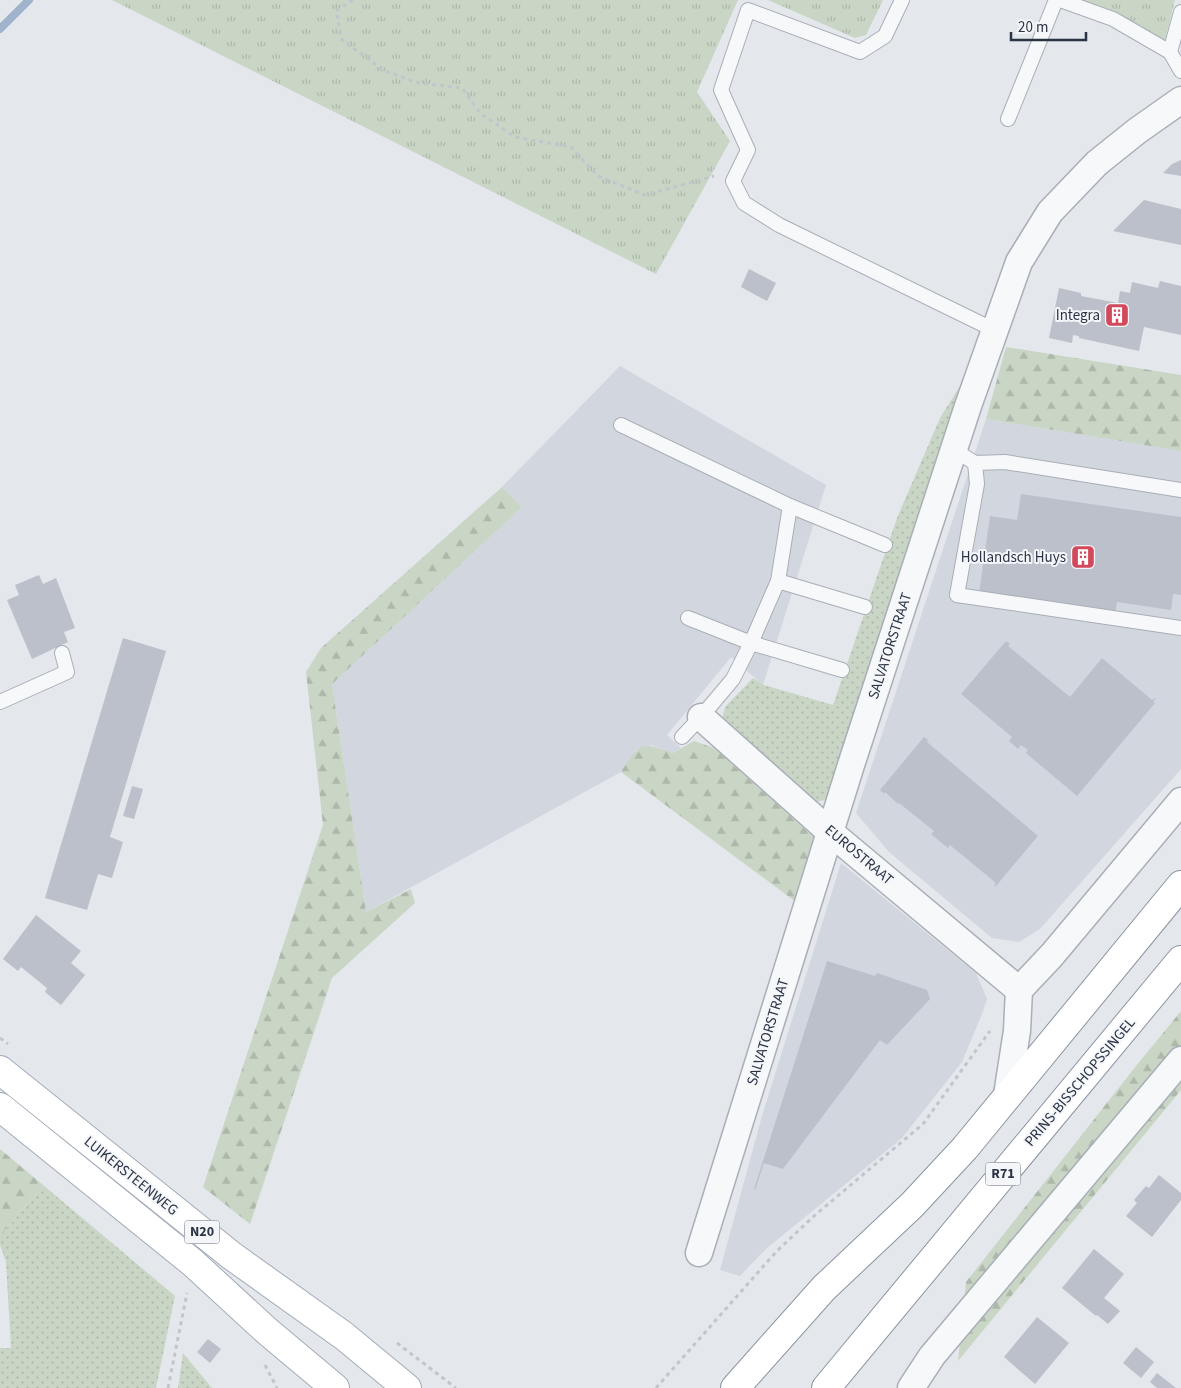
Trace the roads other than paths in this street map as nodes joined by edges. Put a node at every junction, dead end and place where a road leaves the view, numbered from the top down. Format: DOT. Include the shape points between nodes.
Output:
graph roads {
  1 [pos="902,0"];
  2 [pos="1056,0"];
  3 [pos="1060,0"];
  4 [pos="1181,12"];
  5 [pos="1170,52"];
  6 [pos="1181,72"];
  7 [pos="1181,100"];
  8 [pos="1008,119"];
  9 [pos="984,325"];
  10 [pos="621,425"];
  11 [pos="964,457"];
  12 [pos="1181,490"];
  13 [pos="790,506"];
  14 [pos="885,545"];
  15 [pos="778,581"];
  16 [pos="865,606"];
  17 [pos="688,618"];
  18 [pos="1181,628"];
  19 [pos="751,643"];
  20 [pos="62,653"];
  21 [pos="842,670"];
  22 [pos="0,702"];
  23 [pos="701,717"];
  24 [pos="682,738"];
  25 [pos="1181,801"];
  26 [pos="830,832"];
  27 [pos="1181,885"];
  28 [pos="1181,960"];
  29 [pos="1018,990"];
  30 [pos="8,1060"];
  31 [pos="1181,1060"];
  32 [pos="1007,1095"];
  33 [pos="0,1107"];
  34 [pos="698,1253"];
  35 [pos="335,1388"];
  36 [pos="407,1388"];
  37 [pos="735,1388"];
  38 [pos="826,1388"];
  39 [pos="911,1388"];
  1 -- 9 [label="lane" via="885,36 860,52 748,10 721,90 748,150 733,182 744,203 780,225"];
  2 -- 8 [label="lane"];
  3 -- 5 [label="lane" via="1114,19"];
  4 -- 5 [label="lane"];
  5 -- 6 [label="lane"];
  7 -- 11 [label="street, SALVATORSTRAAT" via="1097,163 1050,212 1019,262"];
  10 -- 13 [label="lane"];
  11 -- 12 [label="lane"];
  11 -- 18 [label="lane" via="977,484 957,595"];
  11 -- 26 [label="street, SALVATORSTRAAT" via="851,765"];
  13 -- 14 [label="lane"];
  13 -- 15 [label="lane"];
  15 -- 16 [label="lane"];
  15 -- 19 [label="lane"];
  17 -- 19 [label="lane"];
  19 -- 21 [label="lane"];
  19 -- 23 [label="lane" via="733,679"];
  20 -- 22 [label="lane" via="68,672"];
  23 -- 24 [label="lane"];
  23 -- 26 [label="street, EUROSTRAAT"];
  25 -- 29 [label="street" via="1052,955"];
  26 -- 29 [label="street, EUROSTRAAT"];
  26 -- 34 [label="street, SALVATORSTRAAT"];
  27 -- 32 [label="main road"];
  28 -- 38 [label="main road, PRINS-BISSCHOPSSINGEL / R71"];
  29 -- 32 [label="street" via="1017,1031"];
  30 -- 36 [label="main road, LUIKERSTEENWEG / N20" via="232,1256 344,1336"];
  31 -- 39 [label="street" via="932,1356"];
  32 -- 37 [label="main road" via="965,1148 912,1205 824,1288"];
  33 -- 35 [label="main road, LUIKERSTEENWEG / N20" via="193,1263"];
}
